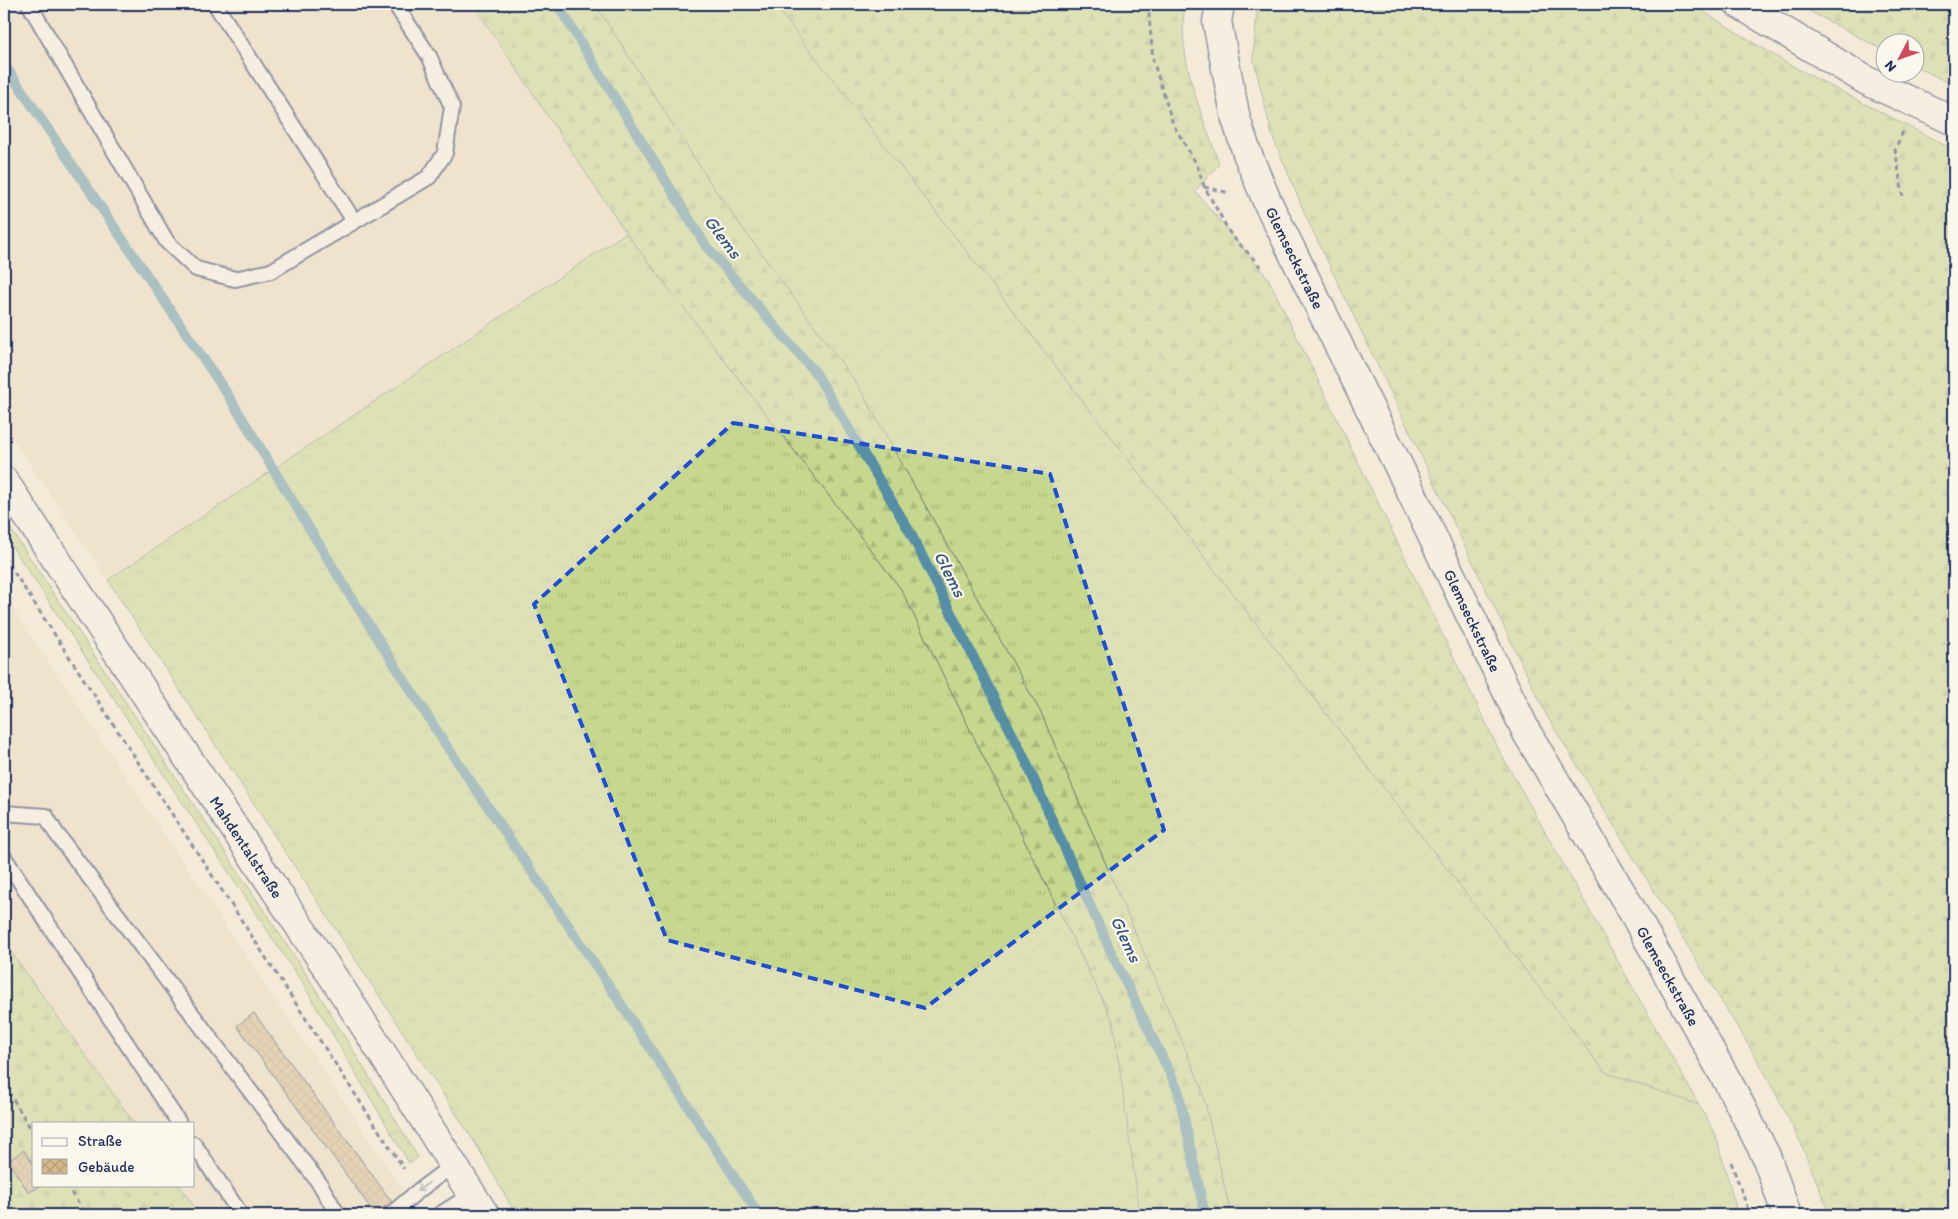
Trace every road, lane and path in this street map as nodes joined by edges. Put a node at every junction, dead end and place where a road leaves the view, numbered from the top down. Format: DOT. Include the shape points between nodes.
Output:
graph roads {
  1 [pos="29,4"];
  2 [pos="215,4"];
  3 [pos="395,4"];
  4 [pos="1148,4"];
  5 [pos="1220,4"];
  6 [pos="1739,4"];
  7 [pos="1915,103"];
  8 [pos="1954,121"];
  9 [pos="1204,186"];
  10 [pos="1903,196"];
  11 [pos="354,221"];
  12 [pos="4,480"];
  13 [pos="4,557"];
  14 [pos="4,813"];
  15 [pos="4,857"];
  16 [pos="4,1084"];
  17 [pos="179,1122"];
  18 [pos="32,1131"];
  19 [pos="195,1146"];
  20 [pos="454,1165"];
  21 [pos="67,1186"];
  22 [pos="418,1190"];
  23 [pos="478,1205"];
  24 [pos="86,1215"];
  25 [pos="241,1215"];
  26 [pos="338,1215"];
  27 [pos="390,1215"];
  28 [pos="439,1215"];
  29 [pos="1787,1215"];
  1 -- 11 [label="lane" via="167,242 196,269 235,280 271,271"];
  2 -- 11 [label="lane"];
  3 -- 11 [label="lane" via="429,56 452,107 445,153 429,177"];
  4 -- 9 [label="path" via="1153,60 1173,124 1197,165"];
  5 -- 29 [label="main road, Glemseckstraße" via="1217,22 1236,119 1267,202 1527,733 1630,907 1734,1093 1766,1156"];
  6 -- 7 [label="main road" via="1867,81"];
  7 -- 8 [label="main road"];
  7 -- 10 [label="path" via="1895,149"];
  12 -- 20 [label="main road, Mahdentalstraße"];
  13 -- 22 [label="path"];
  14 -- 26 [label="lane" via="46,816 320,1184"];
  15 -- 17 [label="lane"];
  16 -- 18 [label="path"];
  19 -- 25 [label="lane"];
  20 -- 22 [label="lane, one-way"];
  20 -- 23 [label="main road, Mahdentalstraße"];
  21 -- 24 [label="path"];
  22 -- 27 [label="lane"];
  23 -- 28 [label="lane"];
}
